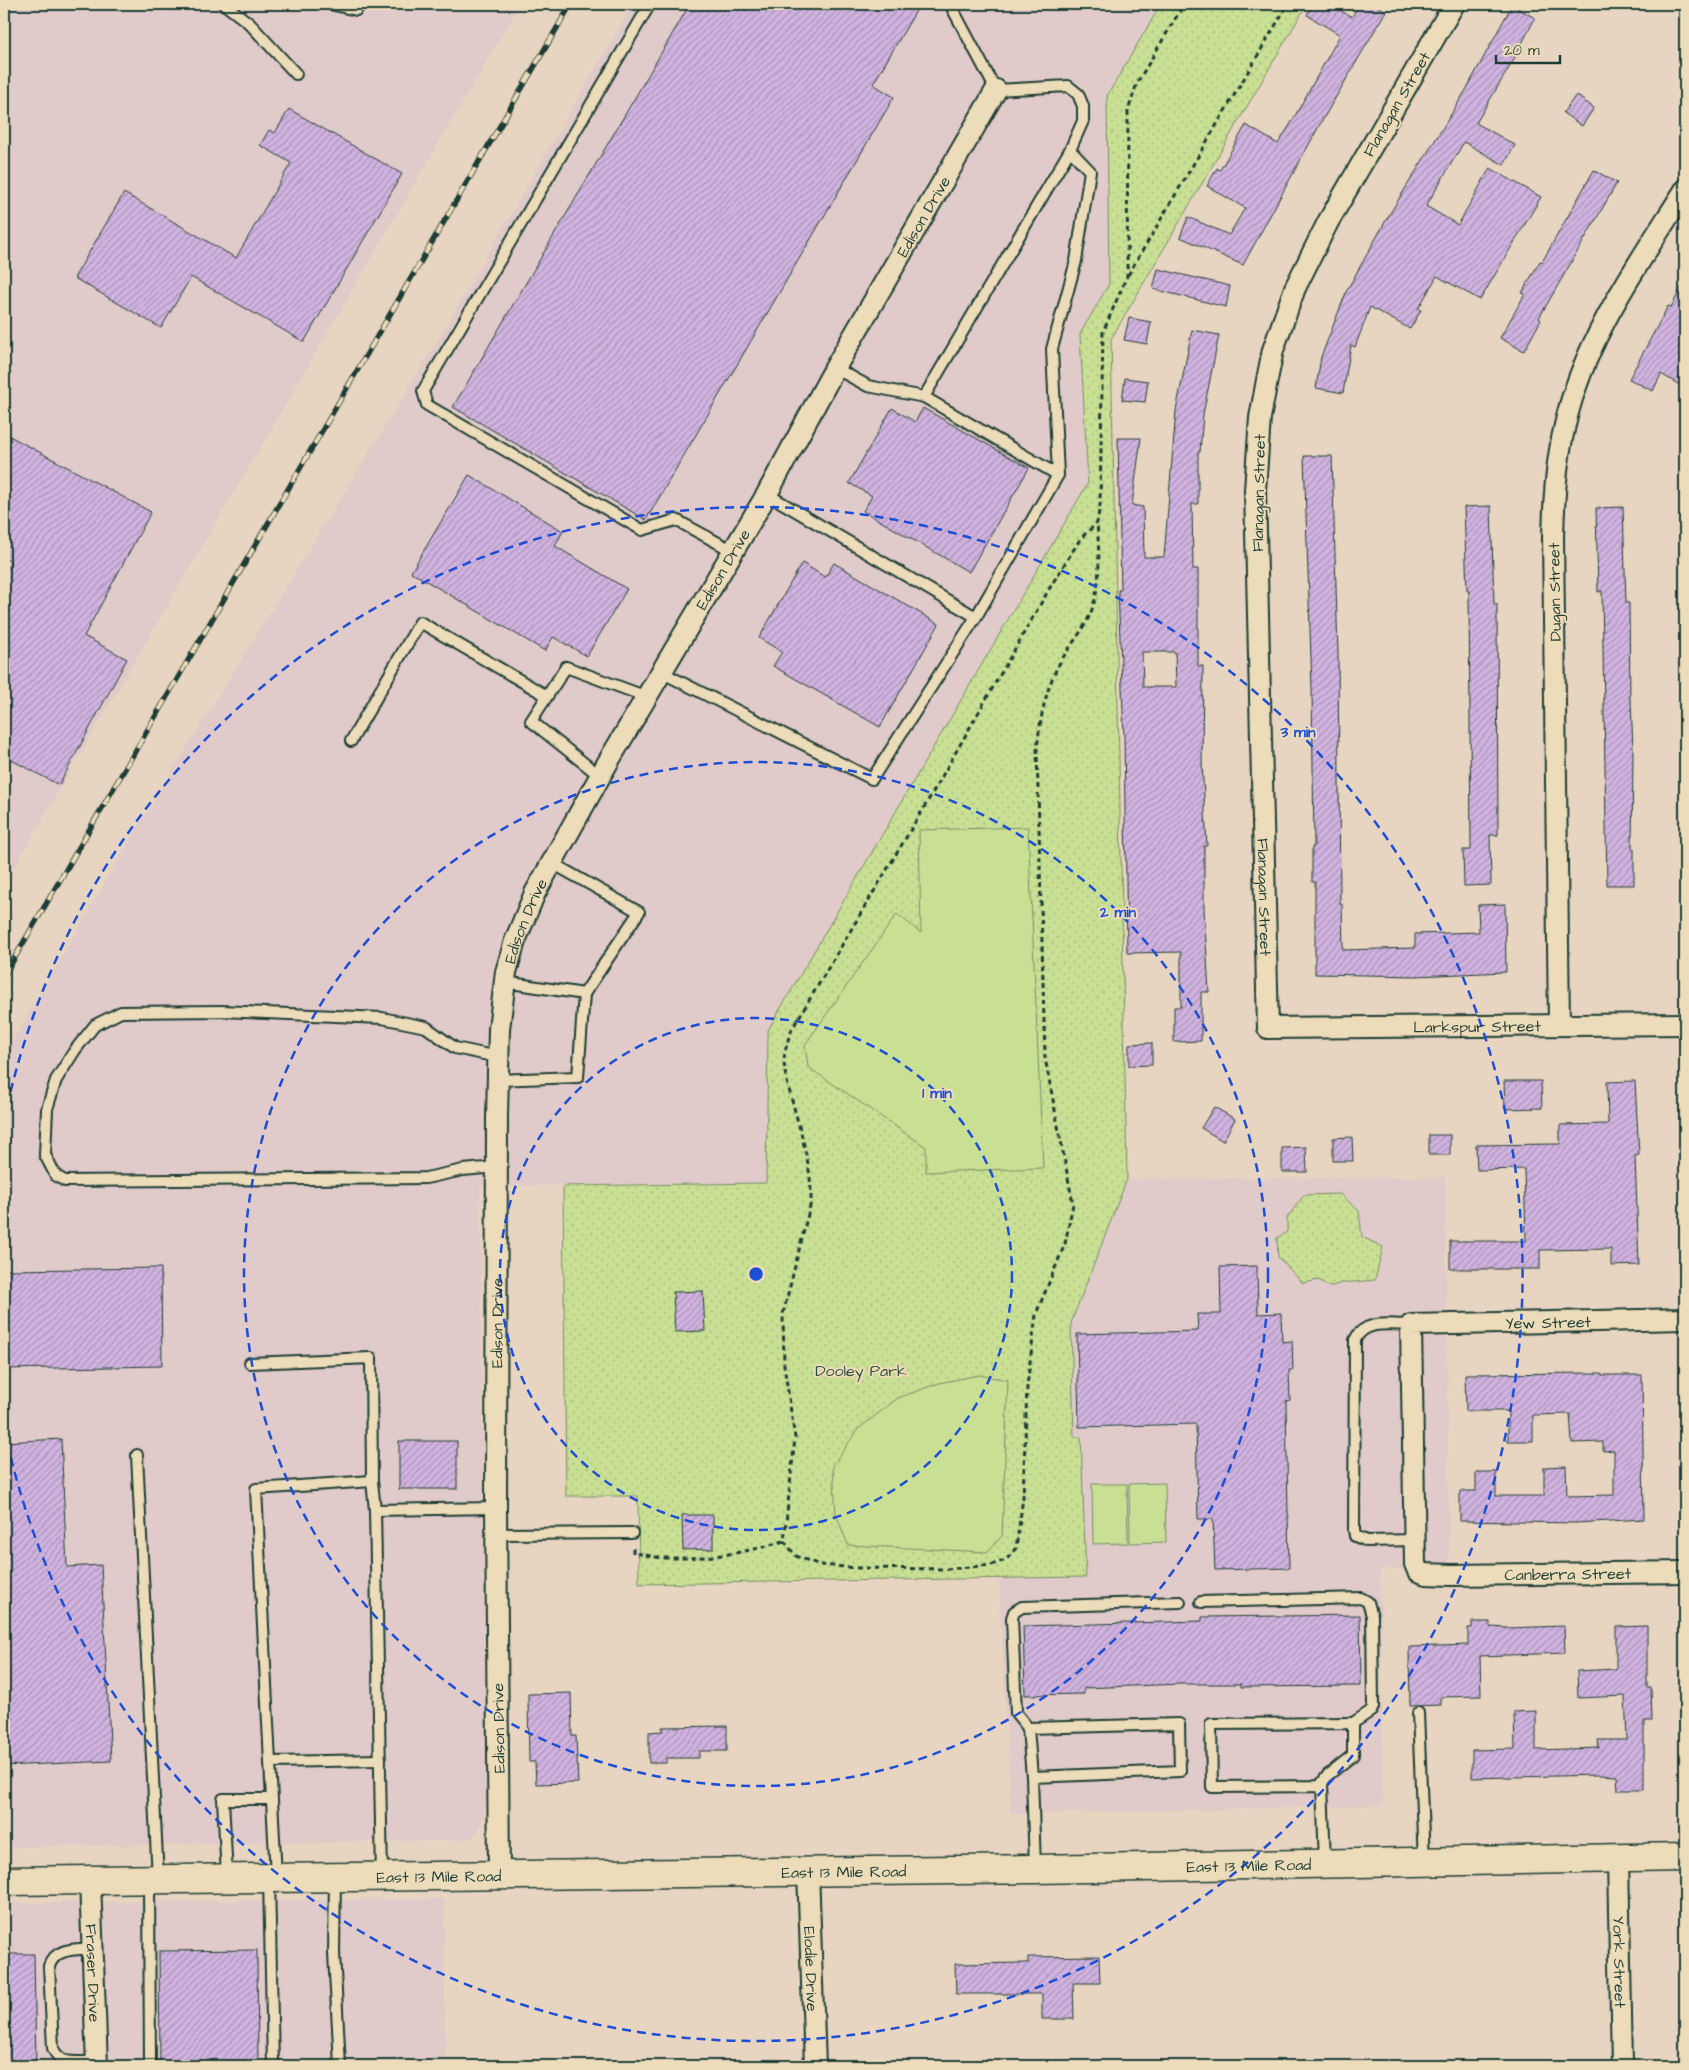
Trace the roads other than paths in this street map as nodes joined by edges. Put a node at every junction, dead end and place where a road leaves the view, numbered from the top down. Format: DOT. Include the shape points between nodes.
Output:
graph roads {
  1 [pos="224,4"];
  2 [pos="330,4"];
  3 [pos="361,4"];
  4 [pos="650,4"];
  5 [pos="950,4"];
  6 [pos="1454,4"];
  7 [pos="296,74"];
  8 [pos="996,90"];
  9 [pos="1070,150"];
  10 [pos="1685,190"];
  11 [pos="835,368"];
  12 [pos="924,397"];
  13 [pos="1058,475"];
  14 [pos="767,494"];
  15 [pos="733,551"];
  16 [pos="976,617"];
  17 [pos="661,672"];
  18 [pos="547,696"];
  19 [pos="647,697"];
  20 [pos="351,741"];
  21 [pos="600,776"];
  22 [pos="552,863"];
  23 [pos="504,982"];
  24 [pos="584,994"];
  25 [pos="1685,1024"];
  26 [pos="1559,1025"];
  27 [pos="1268,1028"];
  28 [pos="498,1056"];
  29 [pos="498,1080"];
  30 [pos="497,1167"];
  31 [pos="1685,1319"];
  32 [pos="1412,1325"];
  33 [pos="250,1363"];
  34 [pos="137,1455"];
  35 [pos="372,1481"];
  36 [pos="496,1508"];
  37 [pos="375,1510"];
  38 [pos="632,1533"];
  39 [pos="496,1534"];
  40 [pos="1415,1540"];
  41 [pos="1685,1572"];
  42 [pos="1180,1602"];
  43 [pos="1201,1602"];
  44 [pos="1418,1713"];
  45 [pos="1353,1723"];
  46 [pos="1028,1728"];
  47 [pos="380,1760"];
  48 [pos="270,1762"];
  49 [pos="1032,1777"];
  50 [pos="1322,1786"];
  51 [pos="272,1798"];
  52 [pos="1685,1857"];
  53 [pos="1618,1858"];
  54 [pos="1424,1862"];
  55 [pos="1325,1864"];
  56 [pos="1035,1869"];
  57 [pos="808,1872"];
  58 [pos="499,1875"];
  59 [pos="335,1877"];
  60 [pos="382,1877"];
  61 [pos="273,1878"];
  62 [pos="227,1879"];
  63 [pos="154,1880"];
  64 [pos="4,1881"];
  65 [pos="90,1881"];
  66 [pos="93,1948"];
  67 [pos="96,2064"];
  68 [pos="150,2066"];
  69 [pos="273,2066"];
  70 [pos="340,2066"];
  71 [pos="815,2066"];
  72 [pos="1622,2066"];
  1 -- 7 [label="lane" via="249,23"];
  2 -- 3 [label="lane" via="356,10"];
  4 -- 15 [label="lane" via="423,391 427,405 642,530 676,520"];
  5 -- 8 [label="lane"];
  6 -- 27 [label="street, Flanagan Street" via="1308,259 1283,317 1260,418 1256,490"];
  8 -- 9 [label="lane" via="1068,86 1078,94 1083,106 1083,121"];
  8 -- 11 [label="street, Edison Drive"];
  9 -- 12 [label="lane"];
  9 -- 13 [label="lane" via="1090,171 1076,261 1052,349"];
  10 -- 26 [label="street, Dugan Street" via="1589,354 1565,423 1557,464 1553,538"];
  11 -- 12 [label="lane" via="868,386"];
  11 -- 14 [label="street, Edison Drive"];
  12 -- 13 [label="lane"];
  13 -- 16 [label="lane"];
  14 -- 15 [label="street, Edison Drive"];
  14 -- 16 [label="lane"];
  15 -- 17 [label="street, Edison Drive"];
  16 -- 17 [label="lane" via="872,779"];
  17 -- 19 [label="street, Edison Drive"];
  18 -- 19 [label="lane" via="566,667"];
  18 -- 20 [label="lane" via="420,622"];
  18 -- 21 [label="lane" via="531,721"];
  19 -- 21 [label="street, Edison Drive"];
  21 -- 22 [label="street, Edison Drive"];
  22 -- 23 [label="street, Edison Drive" via="535,893 515,941"];
  22 -- 24 [label="lane" via="639,912"];
  23 -- 24 [label="lane"];
  23 -- 28 [label="street, Edison Drive"];
  24 -- 29 [label="lane" via="578,1077"];
  25 -- 26 [label="street, Larkspur Street"];
  26 -- 27 [label="street, Larkspur Street"];
  28 -- 29 [label="street, Edison Drive"];
  28 -- 30 [label="lane" via="455,1048 426,1027 382,1018 221,1011 122,1012 95,1025 56,1080 47,1109 45,1155 56,1176 65,1181 426,1178"];
  29 -- 30 [label="street, Edison Drive"];
  30 -- 36 [label="street, Edison Drive"];
  31 -- 32 [label="street, Yew Street"];
  32 -- 40 [label="street"];
  32 -- 40 [label="lane" via="1369,1325 1358,1332 1355,1340 1354,1530 1355,1536 1367,1541"];
  33 -- 35 [label="lane" via="371,1358"];
  34 -- 63 [label="lane"];
  35 -- 37 [label="lane"];
  35 -- 48 [label="lane" via="256,1488"];
  36 -- 37 [label="lane"];
  36 -- 39 [label="street, Edison Drive"];
  37 -- 47 [label="lane"];
  38 -- 39 [label="lane"];
  39 -- 58 [label="street, Edison Drive"];
  40 -- 41 [label="street, Canberra Street" via="1415,1564 1418,1571 1426,1574"];
  42 -- 46 [label="lane" via="1018,1609 1012,1618 1016,1714"];
  43 -- 45 [label="lane" via="1361,1598 1368,1602 1372,1616 1373,1707"];
  44 -- 54 [label="lane"];
  45 -- 50 [label="lane" via="1353,1755 1328,1775"];
  45 -- 50 [label="lane" via="1210,1724 1212,1787"];
  46 -- 49 [label="lane"];
  46 -- 49 [label="lane" via="1179,1724 1180,1771"];
  47 -- 48 [label="lane"];
  47 -- 60 [label="lane"];
  48 -- 51 [label="lane"];
  49 -- 56 [label="lane"];
  50 -- 55 [label="lane"];
  51 -- 61 [label="lane"];
  51 -- 62 [label="lane" via="223,1800"];
  52 -- 53 [label="main road, East 13 Mile Road"];
  53 -- 54 [label="main road, East 13 Mile Road"];
  53 -- 72 [label="street, York Street"];
  54 -- 55 [label="main road, East 13 Mile Road"];
  55 -- 56 [label="main road, East 13 Mile Road"];
  56 -- 57 [label="main road, East 13 Mile Road"];
  57 -- 58 [label="main road, East 13 Mile Road"];
  57 -- 71 [label="street, Elodie Drive"];
  58 -- 60 [label="main road, East 13 Mile Road"];
  59 -- 60 [label="main road, East 13 Mile Road"];
  59 -- 61 [label="main road, East 13 Mile Road"];
  59 -- 70 [label="lane" via="334,1953"];
  61 -- 62 [label="main road, East 13 Mile Road"];
  61 -- 69 [label="lane"];
  62 -- 63 [label="main road, East 13 Mile Road"];
  63 -- 65 [label="main road, East 13 Mile Road"];
  63 -- 68 [label="lane"];
  64 -- 65 [label="main road, East 13 Mile Road"];
  65 -- 66 [label="street, Fraser Drive"];
  66 -- 67 [label="street, Fraser Drive"];
  66 -- 67 [label="lane" via="60,1952 49,1966 56,2057 61,2061"];
}
